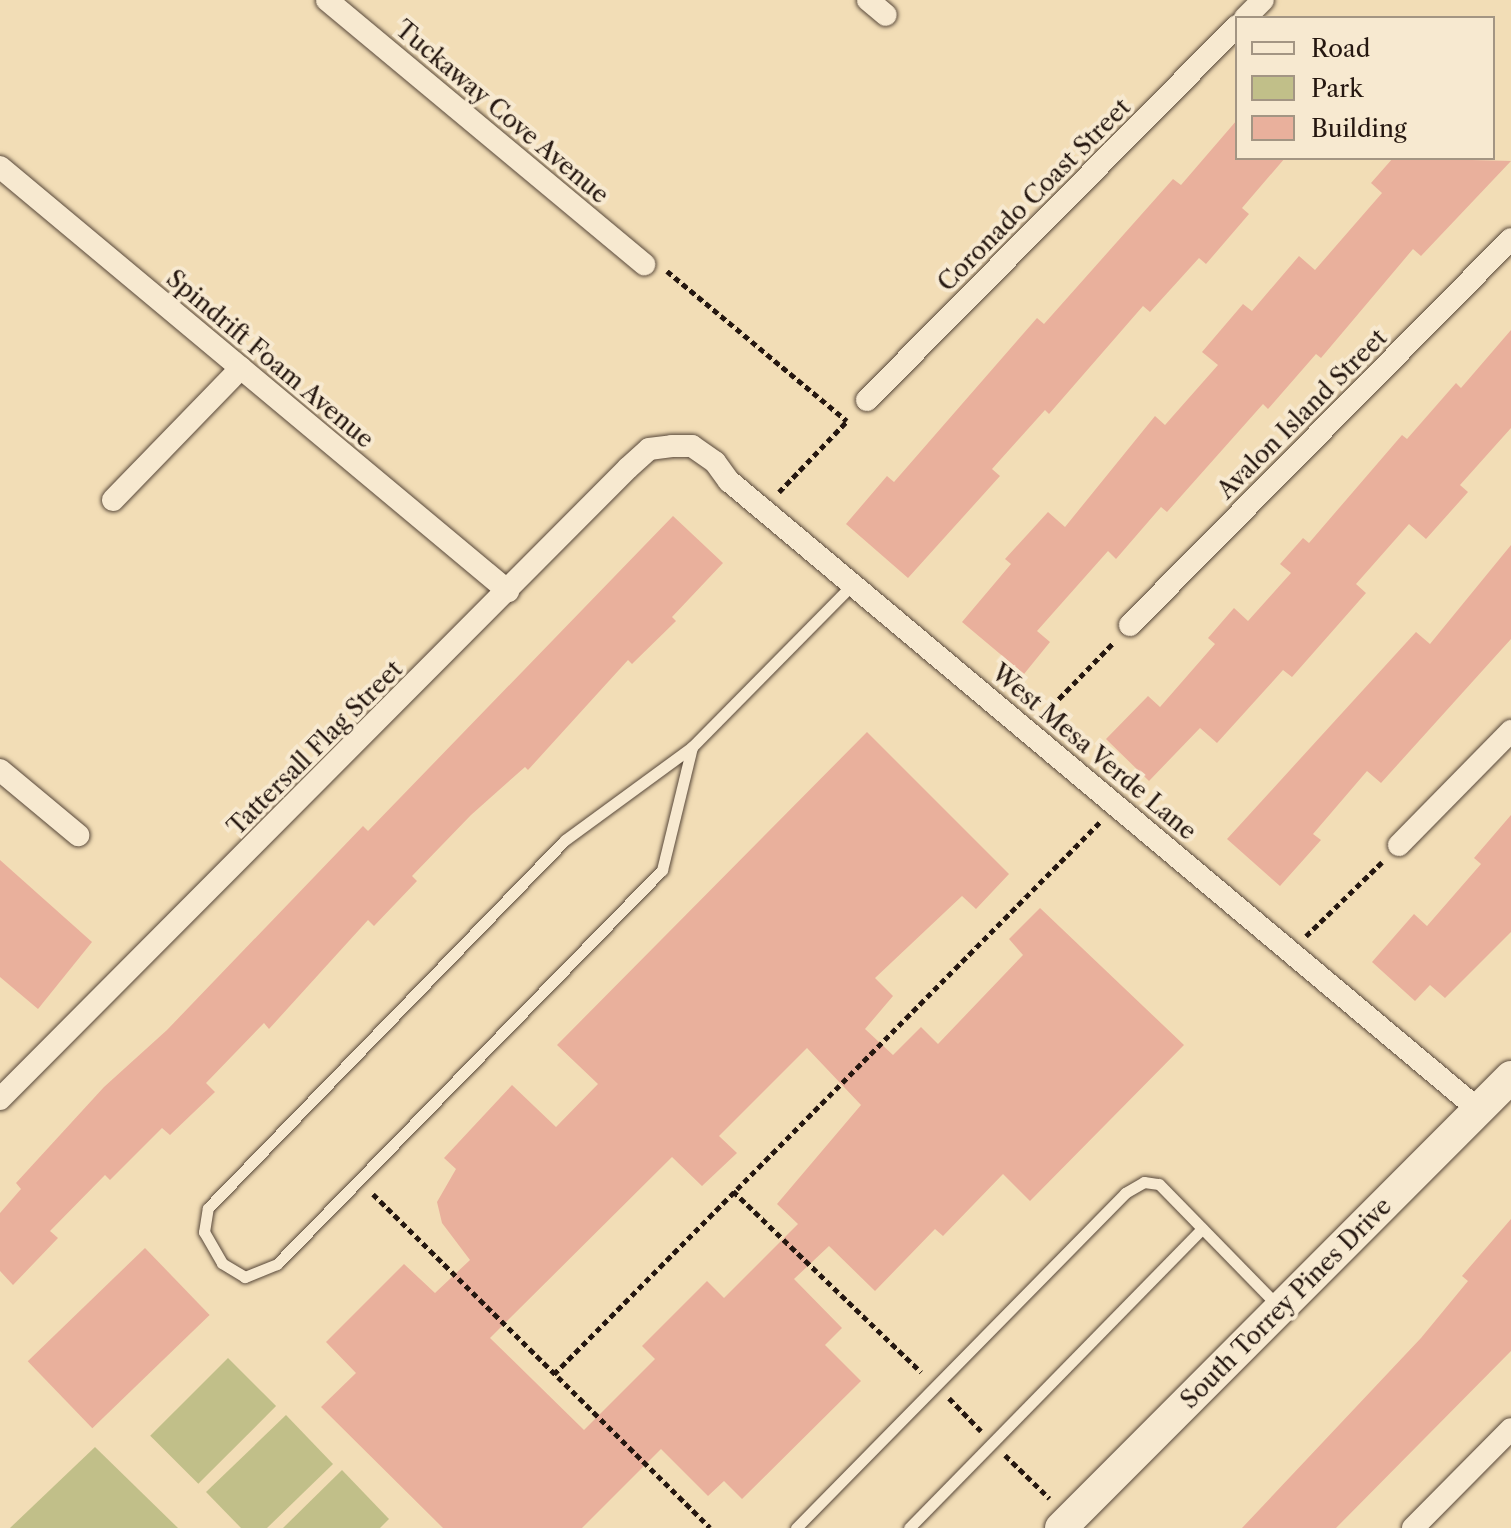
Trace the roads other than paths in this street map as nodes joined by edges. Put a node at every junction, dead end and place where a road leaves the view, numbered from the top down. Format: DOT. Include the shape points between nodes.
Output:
graph roads {
  1 [pos="327,0"];
  2 [pos="868,0"];
  3 [pos="1263,0"];
  4 [pos="886,15"];
  5 [pos="1247,16"];
  6 [pos="1235,28"];
  7 [pos="0,167"];
  8 [pos="1511,239"];
  9 [pos="644,264"];
  10 [pos="241,368"];
  11 [pos="867,400"];
  12 [pos="672,446"];
  13 [pos="113,500"];
  14 [pos="853,584"];
  15 [pos="508,591"];
  16 [pos="1130,625"];
  17 [pos="1511,731"];
  18 [pos="692,747"];
  19 [pos="0,770"];
  20 [pos="78,835"];
  21 [pos="1399,845"];
  22 [pos="1511,1077"];
  23 [pos="0,1099"];
  24 [pos="1479,1110"];
  25 [pos="1202,1229"];
  26 [pos="1280,1308"];
  27 [pos="1511,1429"];
  28 [pos="1066,1523"];
  29 [pos="796,1528"];
  30 [pos="909,1528"];
  31 [pos="1413,1528"];
  1 -- 9 [label="street, Tuckaway Cove Avenue"];
  2 -- 4 [label="street"];
  3 -- 5 [label="street"];
  6 -- 11 [label="street, Coronado Coast Street"];
  7 -- 10 [label="street, Spindrift Foam Avenue"];
  8 -- 16 [label="street, Avalon Island Street"];
  10 -- 13 [label="street"];
  10 -- 15 [label="street, Spindrift Foam Avenue"];
  12 -- 14 [label="street, West Mesa Verde Lane" via="692,446 715,462 762,509"];
  12 -- 15 [label="street, Tattersall Flag Street" via="649,449"];
  14 -- 18 [label="lane"];
  14 -- 24 [label="street, West Mesa Verde Lane"];
  15 -- 23 [label="street, Tattersall Flag Street"];
  17 -- 21 [label="street"];
  18 -- 18 [label="lane" via="565,840 208,1208 204,1232 222,1263 245,1277 277,1264 662,870"];
  19 -- 20 [label="street"];
  22 -- 24 [label="street, South Torrey Pines Drive"];
  24 -- 26 [label="street, South Torrey Pines Drive"];
  25 -- 26 [label="lane"];
  25 -- 29 [label="lane" via="1159,1184 1134,1188"];
  25 -- 30 [label="lane"];
  26 -- 28 [label="street, South Torrey Pines Drive"];
  27 -- 31 [label="street"];
}
